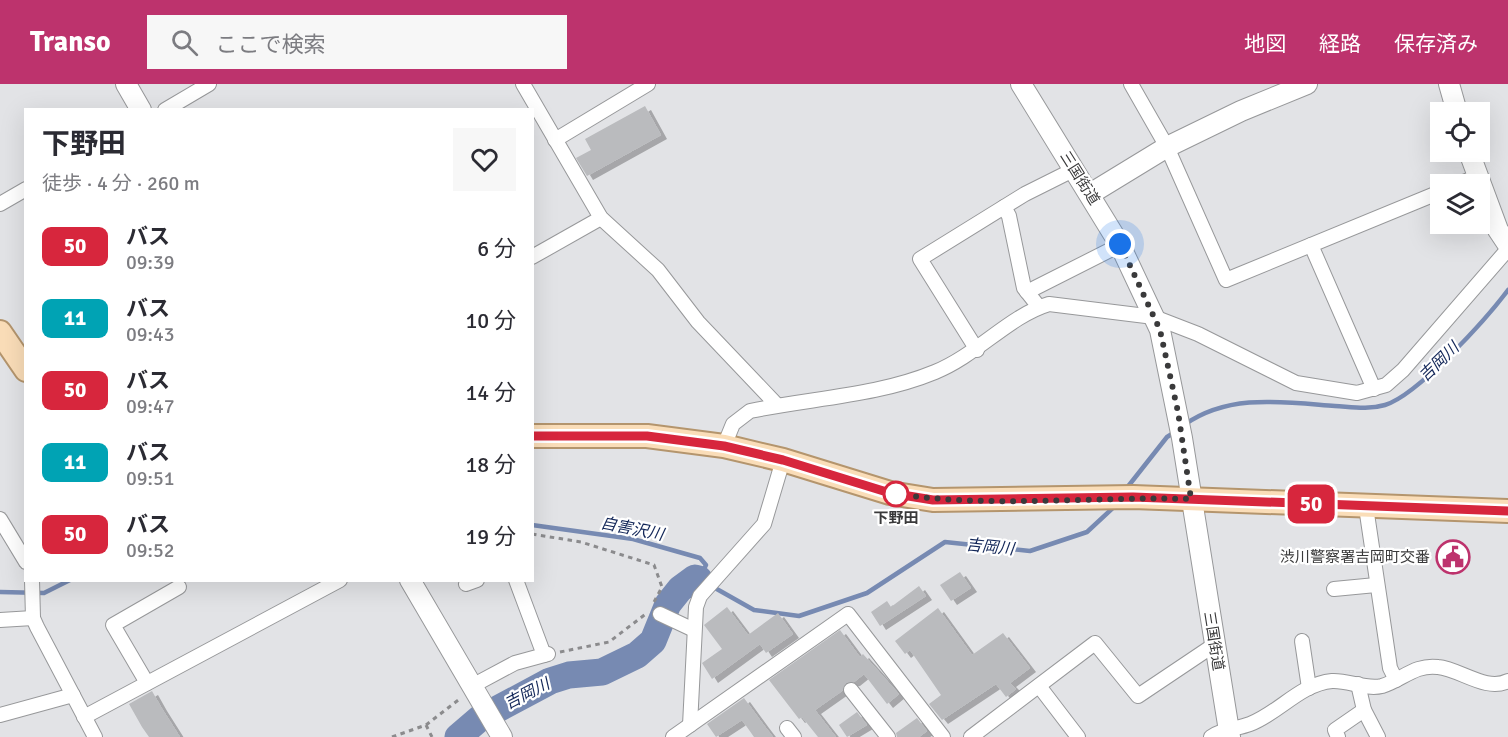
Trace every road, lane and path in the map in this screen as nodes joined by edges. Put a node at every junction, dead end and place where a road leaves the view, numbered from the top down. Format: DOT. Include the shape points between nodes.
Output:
graph roads {
  1 [pos="126,84"];
  2 [pos="209,84"];
  3 [pos="523,84"];
  4 [pos="648,84"];
  5 [pos="1021,84"];
  6 [pos="1131,84"];
  7 [pos="1307,84"];
  8 [pos="1449,84"];
  9 [pos="1455,102"];
  10 [pos="140,108"];
  11 [pos="168,108"];
  12 [pos="555,140"];
  13 [pos="1167,147"];
  14 [pos="1075,169"];
  15 [pos="24,190"];
  16 [pos="1090,194"];
  17 [pos="1430,196"];
  18 [pos="0,204"];
  19 [pos="1004,207"];
  20 [pos="1490,217"];
  21 [pos="601,218"];
  22 [pos="1120,244"];
  23 [pos="1311,245"];
  24 [pos="1508,247"];
  25 [pos="534,256"];
  26 [pos="1027,292"];
  27 [pos="1039,307"];
  28 [pos="1154,316"];
  29 [pos="0,332"];
  30 [pos="977,350"];
  31 [pos="24,367"];
  32 [pos="1374,389"];
  33 [pos="777,405"];
  34 [pos="534,436"];
  35 [pos="724,446"];
  36 [pos="783,460"];
  37 [pos="1191,499"];
  38 [pos="1366,507"];
  39 [pos="1508,511"];
  40 [pos="0,519"];
  41 [pos="534,534"];
  42 [pos="24,559"];
  43 [pos="32,582"];
  44 [pos="336,582"];
  45 [pos="411,582"];
  46 [pos="517,582"];
  47 [pos="1376,585"];
  48 [pos="178,587"];
  49 [pos="1334,589"];
  50 [pos="32,613"];
  51 [pos="660,614"];
  52 [pos="0,620"];
  53 [pos="693,630"];
  54 [pos="1302,641"];
  55 [pos="1214,645"];
  56 [pos="546,654"];
  57 [pos="1395,680"];
  58 [pos="1508,681"];
  59 [pos="147,683"];
  60 [pos="1358,684"];
  61 [pos="1039,686"];
  62 [pos="1309,688"];
  63 [pos="850,690"];
  64 [pos="475,691"];
  65 [pos="73,695"];
  66 [pos="1364,710"];
  67 [pos="0,715"];
  68 [pos="84,717"];
  69 [pos="426,725"];
  70 [pos="690,725"];
  71 [pos="987,725"];
  72 [pos="1224,734"];
  73 [pos="95,737"];
  74 [pos="392,737"];
  75 [pos="432,737"];
  76 [pos="502,737"];
  77 [pos="673,737"];
  78 [pos="888,737"];
  79 [pos="943,737"];
  80 [pos="971,737"];
  81 [pos="996,737"];
  82 [pos="1078,737"];
  83 [pos="1338,737"];
  84 [pos="1378,737"];
  1 -- 10 [label="street"];
  2 -- 11 [label="street"];
  3 -- 12 [label="street"];
  4 -- 12 [label="street"];
  5 -- 14 [label="street, 三国街道"];
  6 -- 13 [label="street"];
  7 -- 13 [label="street"];
  8 -- 9 [label="street"];
  12 -- 21 [label="street"];
  13 -- 16 [label="street"];
  13 -- 23 [label="street" via="1226,280"];
  14 -- 16 [label="street, 三国街道"];
  14 -- 19 [label="street"];
  15 -- 18 [label="street"];
  16 -- 22 [label="street, 三国街道"];
  17 -- 23 [label="street"];
  19 -- 26 [label="street"];
  19 -- 30 [label="street" via="920,259"];
  20 -- 24 [label="street"];
  21 -- 25 [label="street"];
  21 -- 33 [label="street" via="658,270 698,322"];
  22 -- 26 [label="street"];
  22 -- 28 [label="street, 三国街道"];
  23 -- 32 [label="street"];
  24 -- 32 [label="street" via="1403,370 1386,385"];
  26 -- 27 [label="street"];
  27 -- 28 [label="street" via="1072,305"];
  27 -- 30 [label="street"];
  28 -- 32 [label="street" via="1296,383 1357,393"];
  28 -- 37 [label="street, 三国街道" via="1169,366"];
  29 -- 31 [label="main road"];
  30 -- 33 [label="street" via="934,373 887,388"];
  33 -- 35 [label="street" via="740,416"];
  34 -- 35 [label="main road" via="647,436"];
  35 -- 36 [label="main road"];
  36 -- 37 [label="main road" via="890,493 933,500"];
  36 -- 53 [label="street" via="764,524 700,596"];
  37 -- 38 [label="main road"];
  37 -- 55 [label="street, 三国街道"];
  38 -- 39 [label="main road"];
  38 -- 47 [label="street"];
  40 -- 42 [label="street"];
  41 -- 56 [label="path" via="581,542 654,565 662,587 649,611 609,642"];
  43 -- 50 [label="street"];
  44 -- 59 [label="street"];
  45 -- 64 [label="street"];
  46 -- 56 [label="street"];
  47 -- 49 [label="street"];
  47 -- 57 [label="street"];
  48 -- 59 [label="street" via="113,625"];
  50 -- 52 [label="street"];
  50 -- 65 [label="street"];
  51 -- 53 [label="street"];
  53 -- 70 [label="street"];
  54 -- 62 [label="street"];
  55 -- 61 [label="street" via="1138,696 1095,643"];
  55 -- 72 [label="street, 三国街道"];
  56 -- 64 [label="street" via="515,663"];
  57 -- 58 [label="street" via="1408,671 1438,667 1491,684"];
  57 -- 60 [label="street" via="1374,687"];
  59 -- 68 [label="street"];
  60 -- 62 [label="street" via="1330,681"];
  60 -- 66 [label="street"];
  61 -- 71 [label="street"];
  61 -- 82 [label="street"];
  62 -- 72 [label="street" via="1263,718"];
  63 -- 78 [label="street"];
  64 -- 69 [label="path"];
  64 -- 76 [label="street"];
  65 -- 67 [label="street"];
  65 -- 68 [label="street"];
  66 -- 83 [label="street" via="1335,730"];
  66 -- 84 [label="street"];
  68 -- 73 [label="street"];
  69 -- 74 [label="path"];
  69 -- 75 [label="path"];
  70 -- 77 [label="street"];
  70 -- 79 [label="street" via="848,614"];
  71 -- 80 [label="street"];
  71 -- 81 [label="street"];
}
